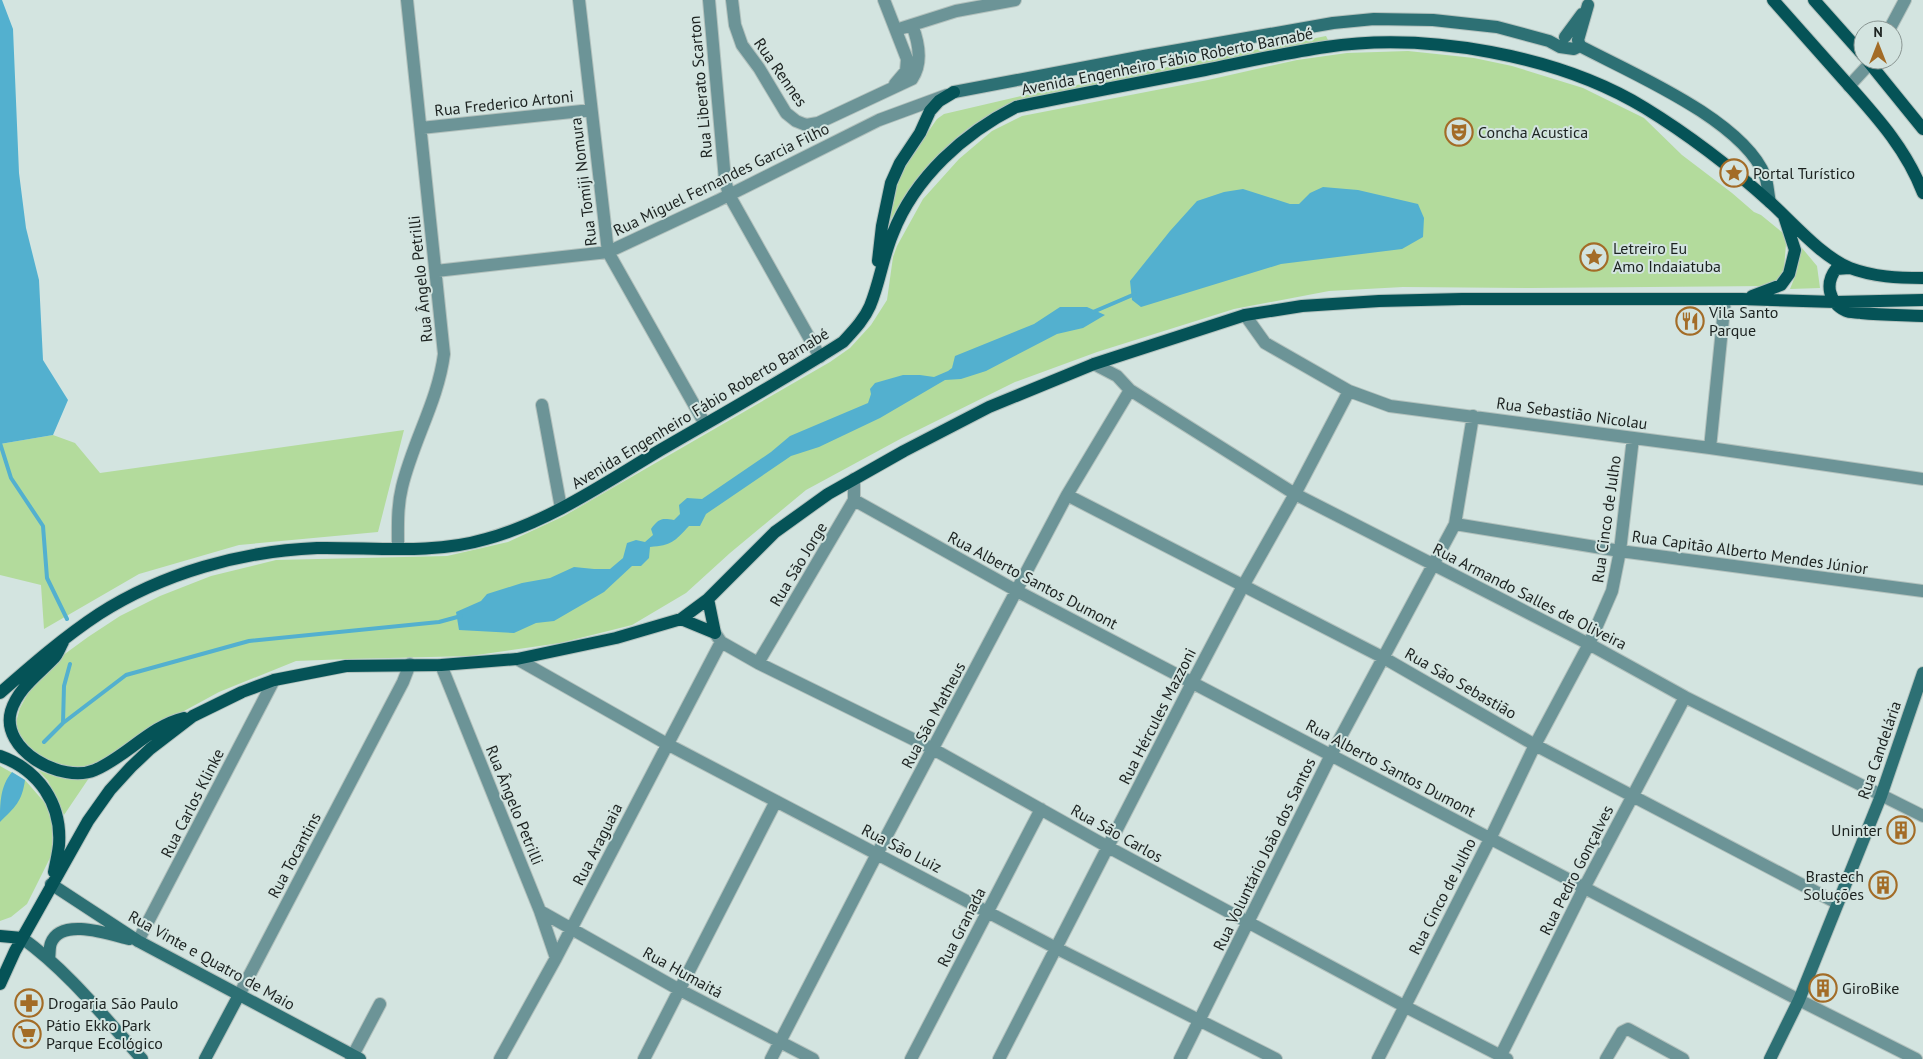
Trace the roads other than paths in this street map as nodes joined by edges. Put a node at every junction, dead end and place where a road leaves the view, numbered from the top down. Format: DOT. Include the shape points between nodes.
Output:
graph roads {
  1 [pos="407,0"];
  2 [pos="579,0"];
  3 [pos="709,0"];
  4 [pos="732,0"];
  5 [pos="884,0"];
  6 [pos="1015,0"];
  7 [pos="1773,0"];
  8 [pos="1814,0"];
  9 [pos="1904,0"];
  10 [pos="1590,3"];
  11 [pos="1894,20"];
  12 [pos="912,26"];
  13 [pos="896,30"];
  14 [pos="1565,37"];
  15 [pos="1549,41"];
  16 [pos="1579,43"];
  17 [pos="1853,43"];
  18 [pos="1861,70"];
  19 [pos="1877,70"];
  20 [pos="1849,86"];
  21 [pos="890,90"];
  22 [pos="954,92"];
  23 [pos="591,110"];
  24 [pos="421,128"];
  25 [pos="1923,129"];
  26 [pos="1923,192"];
  27 [pos="729,195"];
  28 [pos="1770,202"];
  29 [pos="1784,215"];
  30 [pos="608,252"];
  31 [pos="1848,268"];
  32 [pos="436,271"];
  33 [pos="1923,278"];
  34 [pos="878,281"];
  35 [pos="1725,299"];
  36 [pos="1742,299"];
  37 [pos="1923,300"];
  38 [pos="1836,302"];
  39 [pos="1245,315"];
  40 [pos="1923,316"];
  41 [pos="820,357"];
  42 [pos="1094,364"];
  43 [pos="1130,390"];
  44 [pos="1349,391"];
  45 [pos="542,405"];
  46 [pos="1473,416"];
  47 [pos="705,424"];
  48 [pos="1633,438"];
  49 [pos="1710,448"];
  50 [pos="854,479"];
  51 [pos="1923,479"];
  52 [pos="1295,494"];
  53 [pos="1066,495"];
  54 [pos="854,500"];
  55 [pos="562,508"];
  56 [pos="1455,524"];
  57 [pos="398,548"];
  58 [pos="1620,550"];
  59 [pos="1432,564"];
  60 [pos="1243,586"];
  61 [pos="1017,591"];
  62 [pos="1923,591"];
  63 [pos="708,600"];
  64 [pos="681,619"];
  65 [pos="718,638"];
  66 [pos="64,640"];
  67 [pos="1589,644"];
  68 [pos="1384,658"];
  69 [pos="516,659"];
  70 [pos="758,663"];
  71 [pos="410,664"];
  72 [pos="441,664"];
  73 [pos="1923,673"];
  74 [pos="274,680"];
  75 [pos="1192,683"];
  76 [pos="3,689"];
  77 [pos="1685,697"];
  78 [pos="193,716"];
  79 [pos="667,744"];
  80 [pos="1535,745"];
  81 [pos="933,749"];
  82 [pos="1331,755"];
  83 [pos="0,756"];
  84 [pos="1633,795"];
  85 [pos="1881,796"];
  86 [pos="776,800"];
  87 [pos="1041,810"];
  88 [pos="1923,816"];
  89 [pos="1490,839"];
  90 [pos="1108,847"];
  91 [pos="877,854"];
  92 [pos="51,884"];
  93 [pos="1584,888"];
  94 [pos="1837,903"];
  95 [pos="540,911"];
  96 [pos="988,911"];
  97 [pos="1248,922"];
  98 [pos="572,928"];
  99 [pos="0,936"];
  100 [pos="22,938"];
  101 [pos="138,941"];
  102 [pos="1056,948"];
  103 [pos="556,958"];
  104 [pos="49,959"];
  105 [pos="0,984"];
  106 [pos="678,989"];
  107 [pos="239,995"];
  108 [pos="1800,1000"];
  109 [pos="380,1004"];
  110 [pos="1404,1006"];
  111 [pos="1199,1021"];
  112 [pos="780,1042"];
  113 [pos="354,1058"];
  114 [pos="1502,1058"];
  115 [pos="142,1059"];
  116 [pos="205,1059"];
  117 [pos="500,1059"];
  118 [pos="644,1059"];
  119 [pos="771,1059"];
  120 [pos="813,1059"];
  121 [pos="911,1059"];
  122 [pos="999,1059"];
  123 [pos="1180,1059"];
  124 [pos="1276,1059"];
  125 [pos="1378,1059"];
  126 [pos="1606,1059"];
  127 [pos="1683,1059"];
  128 [pos="1770,1059"];
  129 [pos="1916,1059"];
  1 -- 24 [label="street, Rua Ângelo Petrilli"];
  2 -- 23 [label="street, Rua Tomiji Nomura"];
  3 -- 27 [label="street, Rua Liberato Scarton"];
  4 -- 21 [label="street, Rua Rennes" via="742,46 786,113 796,121 806,125 818,123"];
  5 -- 13 [label="street, Rua Rennes"];
  6 -- 12 [label="street" via="956,11"];
  7 -- 20 [label="main road"];
  8 -- 17 [label="main road"];
  9 -- 11 [label="street"];
  10 -- 14 [label="street"];
  10 -- 16 [label="street"];
  12 -- 13 [label="street"];
  12 -- 21 [label="street, Rua Rennes" via="918,70 912,79"];
  13 -- 21 [label="street, Rua Rennes" via="907,59 906,71"];
  14 -- 15 [label="street"];
  14 -- 16 [label="street"];
  15 -- 16 [label="street" via="1574,49"];
  15 -- 22 [label="street" via="1497,27 1433,20 1333,22"];
  16 -- 28 [label="street" via="1690,105 1733,135 1758,163 1765,177"];
  18 -- 20 [label="street"];
  19 -- 25 [label="main road"];
  20 -- 26 [label="main road" via="1897,142 1916,173"];
  22 -- 27 [label="street, Rua Miguel Fernandes Garcia Filho" via="879,120"];
  22 -- 34 [label="main road" via="930,111 891,183 882,226"];
  23 -- 24 [label="street, Rua Frederico Artoni"];
  23 -- 30 [label="street, Rua Tomiji Nomura"];
  24 -- 32 [label="street, Rua Ângelo Petrilli"];
  27 -- 30 [label="street, Rua Miguel Fernandes Garcia Filho"];
  27 -- 41 [label="street, Rua Liberato Scarton"];
  28 -- 29 [label="main road, Avenida Engenheiro Fábio Roberto Barnabé"];
  28 -- 34 [label="main road, Avenida Engenheiro Fábio Roberto Barnabé" via="1643,107 1604,87 1557,69 1499,54 1444,46 1397,42 1328,47 1016,107 977,129 933,170 916,191 893,232"];
  29 -- 31 [label="main road, Avenida Engenheiro Fábio Roberto Barnabé" via="1821,250"];
  29 -- 36 [label="main road" via="1795,250 1789,274 1781,285"];
  30 -- 32 [label="street, Rua Miguel Fernandes Garcia Filho"];
  30 -- 47 [label="street, Rua Tomiji Nomura"];
  31 -- 33 [label="main road, Avenida Engenheiro Fábio Roberto Barnabé" via="1877,276"];
  31 -- 38 [label="main road" via="1836,269 1831,276 1829,288"];
  32 -- 57 [label="street, Rua Ângelo Petrilli" via="444,354 441,377 402,486"];
  34 -- 41 [label="main road, Avenida Engenheiro Fábio Roberto Barnabé" via="870,306 857,327 843,342"];
  35 -- 36 [label="main road"];
  35 -- 39 [label="main road" via="1378,300 1302,306"];
  35 -- 49 [label="street"];
  36 -- 38 [label="main road"];
  37 -- 38 [label="main road"];
  38 -- 40 [label="main road" via="1846,311"];
  39 -- 42 [label="main road"];
  39 -- 44 [label="street, Rua Sebastião Nicolau" via="1265,344"];
  41 -- 47 [label="main road, Avenida Engenheiro Fábio Roberto Barnabé"];
  42 -- 43 [label="street, Rua Armando Salles de Oliveira" via="1117,376"];
  42 -- 50 [label="main road" via="989,407"];
  43 -- 52 [label="street, Rua Armando Salles de Oliveira"];
  43 -- 53 [label="street, Rua São Matheus"];
  44 -- 46 [label="street, Rua Sebastião Nicolau" via="1390,406"];
  44 -- 52 [label="street, Rua Hércules Mazzoni"];
  45 -- 55 [label="street"];
  46 -- 48 [label="street, Rua Sebastião Nicolau"];
  46 -- 56 [label="street, Rua Voluntário João dos Santos"];
  47 -- 55 [label="main road, Avenida Engenheiro Fábio Roberto Barnabé"];
  48 -- 49 [label="street, Rua Sebastião Nicolau"];
  48 -- 58 [label="street, Rua Cinco de Julho"];
  49 -- 51 [label="street, Rua Sebastião Nicolau"];
  50 -- 54 [label="street"];
  50 -- 63 [label="main road" via="775,532"];
  52 -- 59 [label="street, Rua Armando Salles de Oliveira"];
  52 -- 60 [label="street, Rua Hércules Mazzoni"];
  53 -- 60 [label="street, Rua São Sebastião"];
  53 -- 61 [label="street, Rua São Matheus"];
  54 -- 61 [label="street, Rua Alberto Santos Dumont"];
  54 -- 70 [label="street, Rua São Jorge"];
  55 -- 57 [label="main road, Avenida Engenheiro Fábio Roberto Barnabé" via="482,540 454,546"];
  56 -- 58 [label="street, Rua Capitão Alberto Mendes Júnior"];
  56 -- 59 [label="street, Rua Voluntário João dos Santos"];
  57 -- 66 [label="main road, Avenida Engenheiro Fábio Roberto Barnabé" via="316,548 235,558 148,587 99,614"];
  58 -- 62 [label="street, Rua Capitão Alberto Mendes Júnior"];
  58 -- 67 [label="street, Rua Cinco de Julho" via="1612,590"];
  59 -- 67 [label="street, Rua Armando Salles de Oliveira"];
  59 -- 68 [label="street, Rua Voluntário João dos Santos"];
  60 -- 68 [label="street, Rua São Sebastião"];
  60 -- 75 [label="street, Rua Hércules Mazzoni"];
  61 -- 75 [label="street, Rua Alberto Santos Dumont"];
  61 -- 81 [label="street, Rua São Matheus"];
  63 -- 64 [label="main road"];
  63 -- 65 [label="main road"];
  64 -- 65 [label="main road"];
  64 -- 69 [label="main road" via="616,638"];
  65 -- 70 [label="street, Rua São Carlos"];
  65 -- 79 [label="street, Rua Araguaia"];
  66 -- 76 [label="main road, Avenida Engenheiro Fábio Roberto Barnabé"];
  66 -- 78 [label="main road" via="55,658 20,693 11,709 9,721 13,737 22,749 44,765 68,772 94,771 174,720"];
  67 -- 77 [label="street, Rua Armando Salles de Oliveira"];
  67 -- 80 [label="street, Rua Cinco de Julho"];
  68 -- 80 [label="street, Rua São Sebastião"];
  68 -- 82 [label="street, Rua Voluntário João dos Santos"];
  69 -- 72 [label="main road"];
  69 -- 79 [label="street, Rua São Luiz"];
  70 -- 81 [label="street, Rua São Carlos"];
  71 -- 72 [label="main road"];
  71 -- 74 [label="main road" via="346,666"];
  71 -- 107 [label="street, Rua Tocantins"];
  72 -- 95 [label="street, Rua Ângelo Petrilli"];
  73 -- 85 [label="street, Rua Candelária"];
  74 -- 78 [label="main road"];
  74 -- 101 [label="street, Rua Carlos Klinke"];
  75 -- 82 [label="street, Rua Alberto Santos Dumont"];
  75 -- 90 [label="street, Rua Hércules Mazzoni"];
  77 -- 84 [label="street, Rua Pedro Gonçalves"];
  77 -- 85 [label="street, Rua Armando Salles de Oliveira"];
  78 -- 92 [label="main road" via="150,749 110,790"];
  79 -- 86 [label="street, Rua São Luiz"];
  79 -- 98 [label="street, Rua Araguaia"];
  80 -- 84 [label="street, Rua São Sebastião"];
  80 -- 89 [label="street, Rua Cinco de Julho"];
  81 -- 87 [label="street, Rua São Carlos"];
  81 -- 91 [label="street, Rua São Matheus"];
  82 -- 89 [label="street, Rua Alberto Santos Dumont"];
  82 -- 97 [label="street, Rua Voluntário João dos Santos"];
  83 -- 92 [label="main road" via="30,772 42,784 55,808 59,846"];
  84 -- 93 [label="street, Rua Pedro Gonçalves"];
  84 -- 94 [label="street, Rua São Sebastião"];
  85 -- 88 [label="street, Rua Armando Salles de Oliveira"];
  85 -- 94 [label="street, Rua Candelária"];
  86 -- 91 [label="street, Rua São Luiz"];
  86 -- 106 [label="street"];
  87 -- 90 [label="street, Rua São Carlos"];
  87 -- 96 [label="street, Rua Granada"];
  89 -- 93 [label="street, Rua Alberto Santos Dumont"];
  89 -- 110 [label="street, Rua Cinco de Julho"];
  90 -- 97 [label="street, Rua São Carlos"];
  90 -- 102 [label="street, Rua Hércules Mazzoni"];
  91 -- 96 [label="street, Rua São Luiz"];
  91 -- 112 [label="street, Rua São Matheus"];
  92 -- 100 [label="main road"];
  92 -- 101 [label="street, Rua Vinte e Quatro de Maio"];
  93 -- 108 [label="street, Rua Alberto Santos Dumont"];
  93 -- 114 [label="street, Rua Pedro Gonçalves"];
  94 -- 108 [label="street, Rua Candelária"];
  95 -- 98 [label="street, Rua Humaitá"];
  95 -- 103 [label="street, Rua Ângelo Petrilli"];
  96 -- 102 [label="street, Rua São Luiz"];
  96 -- 121 [label="street, Rua Granada"];
  97 -- 110 [label="street, Rua São Carlos"];
  97 -- 111 [label="street, Rua Voluntário João dos Santos"];
  98 -- 103 [label="street, Rua Araguaia"];
  98 -- 106 [label="street, Rua Humaitá"];
  99 -- 100 [label="main road"];
  100 -- 104 [label="street"];
  100 -- 105 [label="main road"];
  101 -- 104 [label="street" via="97,931 68,930 56,934 50,944"];
  101 -- 107 [label="street, Rua Vinte e Quatro de Maio"];
  102 -- 111 [label="street, Rua São Luiz"];
  102 -- 122 [label="street, Rua Hércules Mazzoni"];
  103 -- 117 [label="street, Rua Araguaia"];
  104 -- 115 [label="street"];
  106 -- 112 [label="street, Rua Humaitá"];
  106 -- 118 [label="street"];
  107 -- 113 [label="street, Rua Vinte e Quatro de Maio"];
  107 -- 116 [label="street, Rua Tocantins"];
  108 -- 128 [label="street, Rua Candelária"];
  108 -- 129 [label="street, Rua Alberto Santos Dumont"];
  109 -- 113 [label="street"];
  110 -- 114 [label="street, Rua São Carlos"];
  110 -- 125 [label="street, Rua Cinco de Julho"];
  111 -- 123 [label="street, Rua Voluntário João dos Santos"];
  111 -- 124 [label="street, Rua São Luiz"];
  112 -- 119 [label="street, Rua São Matheus"];
  112 -- 120 [label="street, Rua Humaitá"];
  126 -- 127 [label="street" via="1622,1032 1628,1029"];
}
